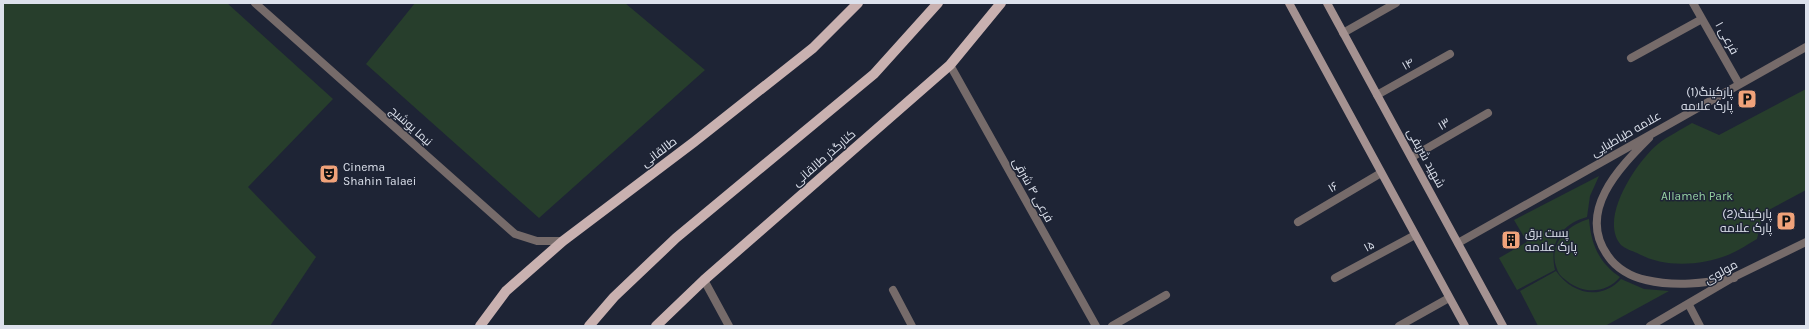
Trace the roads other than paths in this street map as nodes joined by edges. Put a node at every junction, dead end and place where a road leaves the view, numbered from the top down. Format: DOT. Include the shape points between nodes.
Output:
graph roads {
  1 [pos="255,3"];
  2 [pos="858,3"];
  3 [pos="938,3"];
  4 [pos="1001,3"];
  5 [pos="1289,3"];
  6 [pos="1327,3"];
  7 [pos="1396,3"];
  8 [pos="1693,3"];
  9 [pos="1702,19"];
  10 [pos="1343,33"];
  11 [pos="1806,47"];
  12 [pos="1450,54"];
  13 [pos="1631,58"];
  14 [pos="950,65"];
  15 [pos="1739,84"];
  16 [pos="1377,95"];
  17 [pos="1488,113"];
  18 [pos="1656,130"];
  19 [pos="1412,157"];
  20 [pos="1381,173"];
  21 [pos="1298,222"];
  22 [pos="1415,235"];
  23 [pos="563,241"];
  24 [pos="1806,242"];
  25 [pos="1458,243"];
  26 [pos="1335,278"];
  27 [pos="1734,278"];
  28 [pos="704,280"];
  29 [pos="893,290"];
  30 [pos="1166,295"];
  31 [pos="1449,298"];
  32 [pos="1689,305"];
  33 [pos="480,326"];
  34 [pos="589,326"];
  35 [pos="656,326"];
  36 [pos="729,326"];
  37 [pos="912,326"];
  38 [pos="1096,326"];
  39 [pos="1112,326"];
  40 [pos="1399,326"];
  41 [pos="1465,326"];
  42 [pos="1503,326"];
  43 [pos="1650,326"];
  44 [pos="1700,326"];
  1 -- 23 [label="street, نیما یوشیج" via="515,234 537,241"];
  2 -- 23 [label="main road, طالقانی" via="813,48"];
  3 -- 34 [label="main road" via="874,74 676,238 614,297"];
  4 -- 14 [label="main road, کنارگذر طالقانی"];
  5 -- 20 [label="main road"];
  6 -- 10 [label="main road, شهید شریفی"];
  7 -- 10 [label="street"];
  8 -- 9 [label="street, فرعی ۱"];
  9 -- 13 [label="street"];
  9 -- 15 [label="street, فرعی ۱"];
  10 -- 16 [label="main road, شهید شریفی"];
  11 -- 15 [label="street, علامه طباطبایی"];
  12 -- 16 [label="street, ۱۴"];
  14 -- 28 [label="main road, کنارگذر طالقانی"];
  14 -- 38 [label="street, فرعی ۴ شرقی"];
  15 -- 18 [label="street, علامه طباطبایی"];
  16 -- 19 [label="main road, شهید شریفی"];
  17 -- 19 [label="street, ۱۳"];
  18 -- 25 [label="street, علامه طباطبایی"];
  18 -- 27 [label="street" via="1610,181 1599,205 1598,234 1604,251 1613,264 1644,280 1694,284"];
  19 -- 25 [label="main road, شهید شریفی"];
  20 -- 21 [label="street, ۱۶"];
  20 -- 22 [label="main road"];
  22 -- 26 [label="street, ۱۵"];
  22 -- 31 [label="main road"];
  23 -- 33 [label="main road, طالقانی" via="506,291"];
  24 -- 27 [label="street, مولوی"];
  25 -- 42 [label="main road, شهید شریفی"];
  27 -- 32 [label="street, مولوی"];
  28 -- 35 [label="main road, کنارگذر طالقانی"];
  28 -- 36 [label="street"];
  29 -- 37 [label="street"];
  30 -- 39 [label="street"];
  31 -- 40 [label="street"];
  31 -- 41 [label="main road"];
  32 -- 43 [label="street, مولوی"];
  32 -- 44 [label="street"];
}
